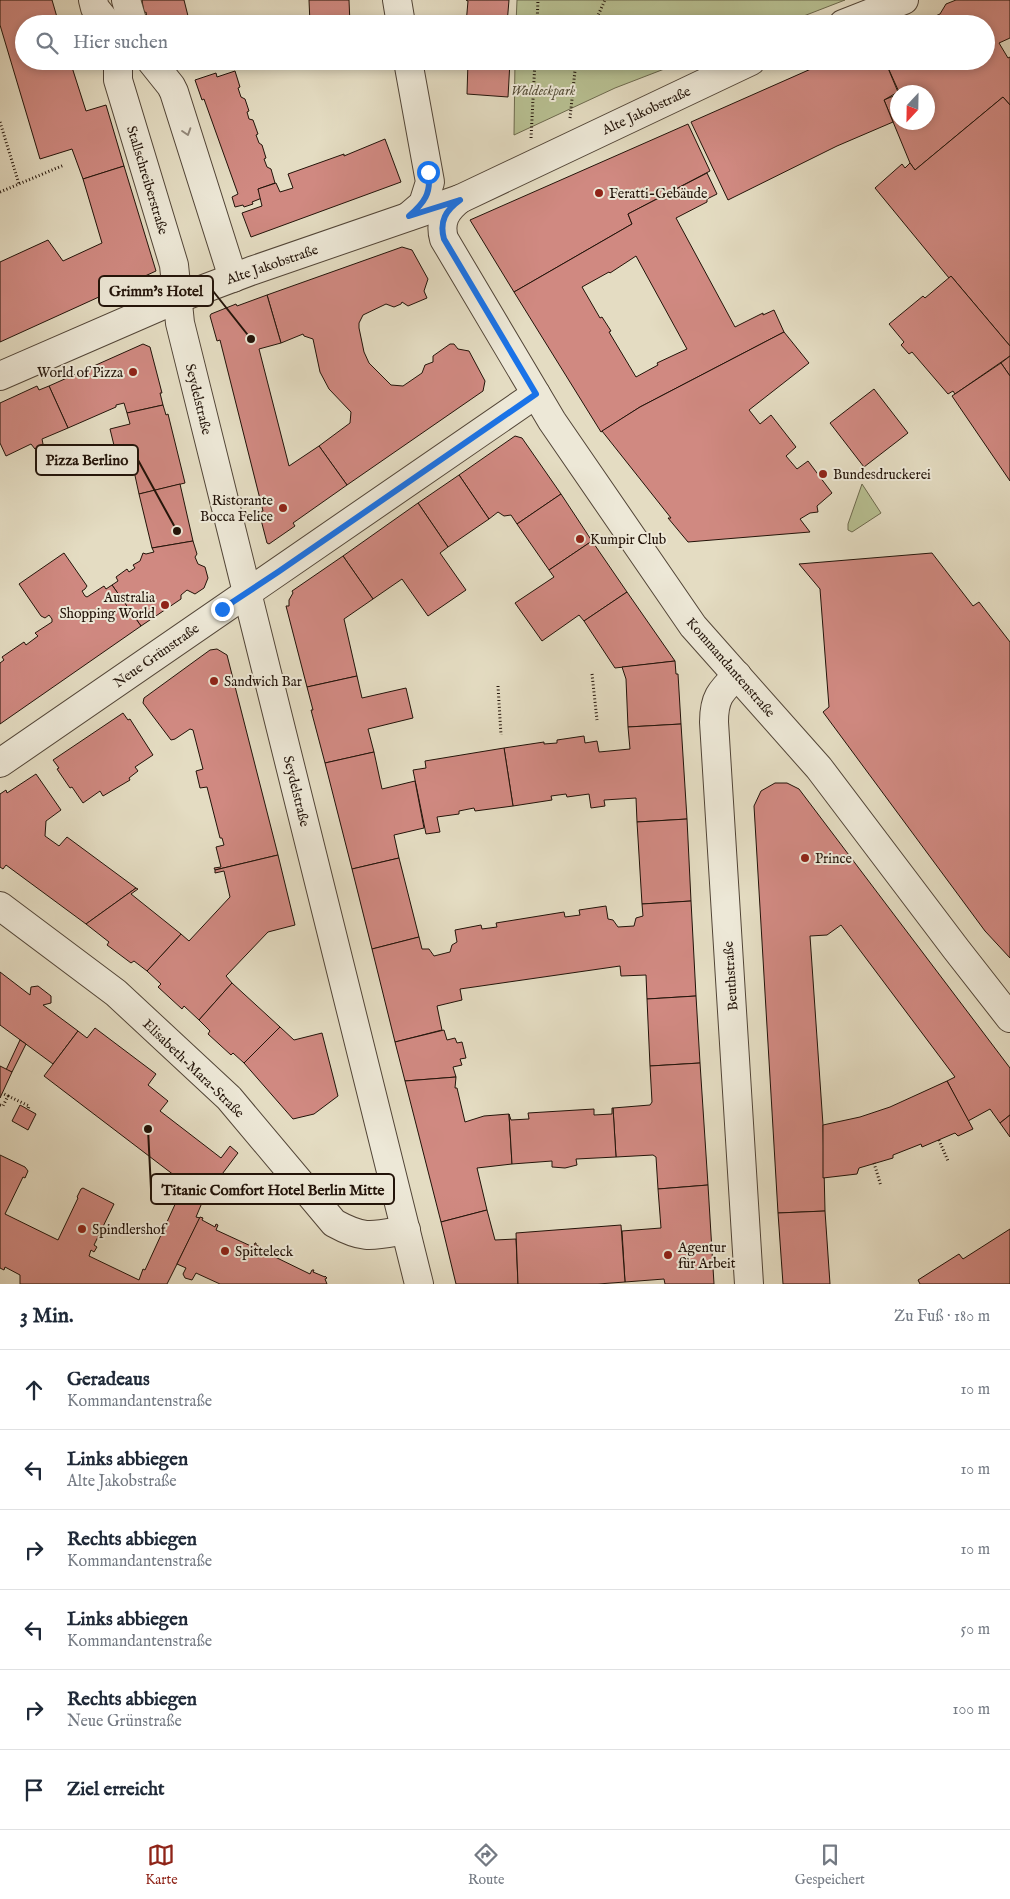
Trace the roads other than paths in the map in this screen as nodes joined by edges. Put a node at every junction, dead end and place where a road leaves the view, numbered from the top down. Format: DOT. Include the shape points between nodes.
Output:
graph roads {
  1 [pos="93,0"];
  2 [pos="126,0"];
  3 [pos="397,0"];
  4 [pos="904,0"];
  5 [pos="101,15"];
  6 [pos="130,15"];
  7 [pos="400,15"];
  8 [pos="866,15"];
  9 [pos="118,70"];
  10 [pos="159,70"];
  11 [pos="410,70"];
  12 [pos="732,70"];
  13 [pos="434,209"];
  14 [pos="233,278"];
  15 [pos="177,298"];
  16 [pos="0,376"];
  17 [pos="536,394"];
  18 [pos="247,593"];
  19 [pos="737,675"];
  20 [pos="0,763"];
  21 [pos="0,906"];
  22 [pos="1010,1018"];
  23 [pos="406,1230"];
  24 [pos="419,1284"];
  25 [pos="749,1284"];
  1 -- 5 [label="street"];
  2 -- 6 [label="street"];
  3 -- 7 [label="street"];
  4 -- 8 [label="street"];
  9 -- 15 [label="street, Stallschreiberstraße" via="118,80 174,264"];
  10 -- 14 [label="street, one-way" via="174,92"];
  11 -- 13 [label="street, Kommandantenstraße"];
  12 -- 13 [label="street, Alte Jakobstraße"];
  13 -- 14 [label="street, Alte Jakobstraße"];
  13 -- 17 [label="street, Kommandantenstraße" via="444,239"];
  14 -- 15 [label="street, Alte Jakobstraße"];
  15 -- 16 [label="street, Alte Jakobstraße"];
  15 -- 18 [label="street, Seydelstraße" via="180,323"];
  17 -- 18 [label="street, Neue Grünstraße"];
  17 -- 19 [label="street, Kommandantenstraße" via="693,626"];
  18 -- 20 [label="street, Neue Grünstraße"];
  18 -- 23 [label="street, Seydelstraße"];
  19 -- 22 [label="street, Kommandantenstraße" via="837,791"];
  19 -- 25 [label="street, Beuthstraße" via="716,700 714,722"];
  21 -- 23 [label="street, Elisabeth-Mara-Straße" via="116,993 229,1098 334,1223 371,1237"];
  23 -- 24 [label="street, Seydelstraße"];
}
